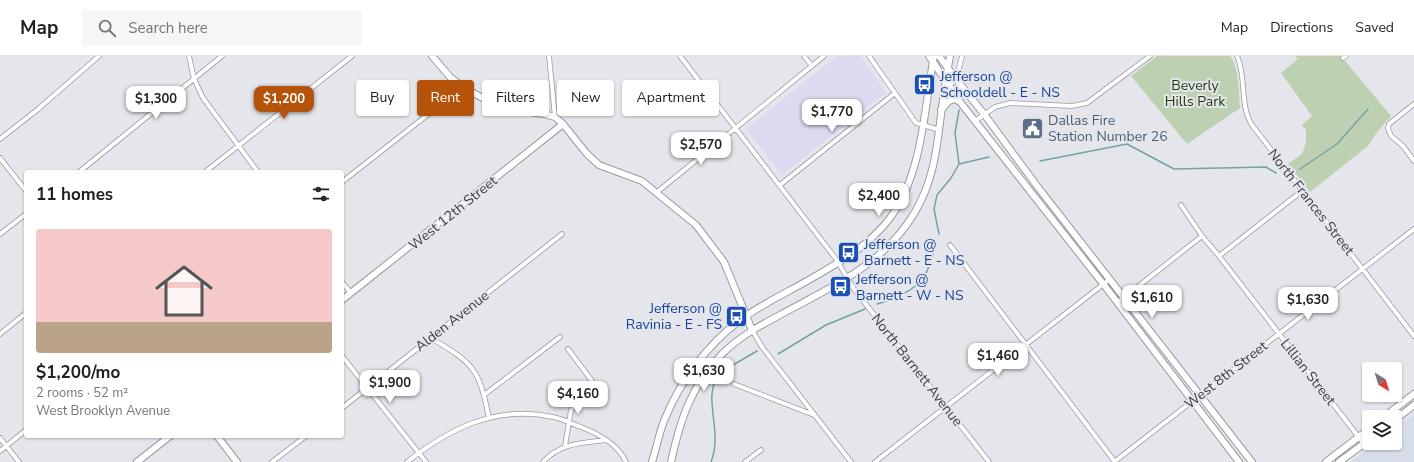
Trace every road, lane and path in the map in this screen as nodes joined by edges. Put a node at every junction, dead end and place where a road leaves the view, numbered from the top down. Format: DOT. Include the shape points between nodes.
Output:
graph roads {
  1 [pos="99,56"];
  2 [pos="189,56"];
  3 [pos="222,56"];
  4 [pos="352,56"];
  5 [pos="432,56"];
  6 [pos="549,56"];
  7 [pos="680,56"];
  8 [pos="804,56"];
  9 [pos="824,56"];
  10 [pos="869,56"];
  11 [pos="928,56"];
  12 [pos="939,56"];
  13 [pos="950,56"];
  14 [pos="962,56"];
  15 [pos="1150,56"];
  16 [pos="1237,56"];
  17 [pos="933,59"];
  18 [pos="812,66"];
  19 [pos="948,69"];
  20 [pos="194,79"];
  21 [pos="455,80"];
  22 [pos="956,80"];
  23 [pos="948,83"];
  24 [pos="474,93"];
  25 [pos="895,93"];
  26 [pos="960,102"];
  27 [pos="1414,104"];
  28 [pos="941,110"];
  29 [pos="984,114"];
  30 [pos="426,116"];
  31 [pos="555,117"];
  32 [pos="975,120"];
  33 [pos="563,124"];
  34 [pos="922,126"];
  35 [pos="736,128"];
  36 [pos="940,130"];
  37 [pos="0,139"];
  38 [pos="238,146"];
  39 [pos="0,158"];
  40 [pos="1414,161"];
  41 [pos="81,170"];
  42 [pos="208,170"];
  43 [pos="256,170"];
  44 [pos="344,180"];
  45 [pos="780,185"];
  46 [pos="24,188"];
  47 [pos="1302,191"];
  48 [pos="656,193"];
  49 [pos="1181,205"];
  50 [pos="24,216"];
  51 [pos="1414,229"];
  52 [pos="0,234"];
  53 [pos="562,234"];
  54 [pos="1202,236"];
  55 [pos="950,245"];
  56 [pos="1219,256"];
  57 [pos="839,263"];
  58 [pos="1362,269"];
  59 [pos="847,278"];
  60 [pos="1110,279"];
  61 [pos="344,284"];
  62 [pos="1104,285"];
  63 [pos="351,293"];
  64 [pos="344,298"];
  65 [pos="1124,298"];
  66 [pos="1117,303"];
  67 [pos="24,315"];
  68 [pos="747,316"];
  69 [pos="752,330"];
  70 [pos="0,334"];
  71 [pos="1279,334"];
  72 [pos="1414,336"];
  73 [pos="560,337"];
  74 [pos="431,338"];
  75 [pos="1026,345"];
  76 [pos="568,349"];
  77 [pos="344,359"];
  78 [pos="734,384"];
  79 [pos="367,388"];
  80 [pos="1414,394"];
  81 [pos="484,395"];
  82 [pos="1200,395"];
  83 [pos="1192,401"];
  84 [pos="1414,405"];
  85 [pos="344,406"];
  86 [pos="946,407"];
  87 [pos="1393,410"];
  88 [pos="1402,414"];
  89 [pos="815,415"];
  90 [pos="489,418"];
  91 [pos="568,422"];
  92 [pos="24,432"];
  93 [pos="1362,434"];
  94 [pos="1358,437"];
  95 [pos="0,438"];
  96 [pos="167,438"];
  97 [pos="219,438"];
  98 [pos="303,438"];
  99 [pos="606,440"];
  100 [pos="1362,442"];
  101 [pos="1362,445"];
  102 [pos="6,446"];
  103 [pos="565,446"];
  104 [pos="762,450"];
  105 [pos="0,451"];
  106 [pos="418,453"];
  107 [pos="19,462"];
  108 [pos="137,462"];
  109 [pos="237,462"];
  110 [pos="272,462"];
  111 [pos="407,462"];
  112 [pos="426,462"];
  113 [pos="543,462"];
  114 [pos="626,462"];
  115 [pos="652,462"];
  116 [pos="671,462"];
  117 [pos="745,462"];
  118 [pos="851,462"];
  119 [pos="875,462"];
  120 [pos="989,462"];
  121 [pos="1115,462"];
  122 [pos="1239,462"];
  123 [pos="1252,462"];
  124 [pos="1326,462"];
  125 [pos="1339,462"];
  1 -- 37 [label="street"];
  2 -- 20 [label="street"];
  3 -- 20 [label="street"];
  4 -- 38 [label="street"];
  5 -- 21 [label="main road"];
  6 -- 31 [label="street"];
  7 -- 35 [label="street, North Barnett Avenue"];
  8 -- 18 [label="street"];
  9 -- 18 [label="street"];
  10 -- 25 [label="street"];
  11 -- 17 [label="main road"];
  12 -- 19 [label="main road"];
  13 -- 19 [label="main road"];
  14 -- 22 [label="street"];
  15 -- 29 [label="street" via="1087,103 1072,106 1010,103 995,107"];
  16 -- 47 [label="street, North Frances Street" via="1242,70 1248,118"];
  17 -- 23 [label="main road"];
  17 -- 34 [label="main road"];
  18 -- 35 [label="street"];
  19 -- 22 [label="main road"];
  19 -- 23 [label="main road"];
  20 -- 38 [label="street" via="207,105"];
  20 -- 41 [label="street"];
  22 -- 23 [label="street"];
  22 -- 29 [label="main road"];
  23 -- 26 [label="main road"];
  23 -- 28 [label="main road"];
  24 -- 31 [label="main road" via="497,106"];
  25 -- 34 [label="street" via="916,123"];
  25 -- 45 [label="street"];
  26 -- 28 [label="main road" via="955,99 949,101"];
  26 -- 32 [label="main road"];
  27 -- 40 [label="street" via="1389,124 1388,128 1391,136 1403,146"];
  28 -- 36 [label="main road"];
  29 -- 32 [label="street"];
  29 -- 60 [label="main road"];
  30 -- 44 [label="street"];
  31 -- 33 [label="main road"];
  32 -- 62 [label="main road"];
  33 -- 48 [label="main road" via="599,165 638,179"];
  33 -- 63 [label="main road, West 12th Street"];
  34 -- 36 [label="street"];
  34 -- 57 [label="main road" via="912,176 897,208 870,240"];
  35 -- 45 [label="street, North Barnett Avenue"];
  35 -- 48 [label="street"];
  36 -- 59 [label="main road" via="931,175 910,219 880,255"];
  38 -- 42 [label="street"];
  38 -- 43 [label="street"];
  39 -- 46 [label="street"];
  45 -- 57 [label="street, North Barnett Avenue"];
  47 -- 56 [label="street"];
  47 -- 58 [label="street, North Frances Street"];
  48 -- 68 [label="main road" via="700,229 721,256"];
  49 -- 54 [label="street, Lillian Street"];
  50 -- 52 [label="street"];
  51 -- 58 [label="street, West 8th Street"];
  53 -- 74 [label="street, Alden Avenue"];
  54 -- 56 [label="street, Lillian Street"];
  54 -- 65 [label="street"];
  55 -- 75 [label="street"];
  56 -- 71 [label="street, Lillian Street"];
  57 -- 59 [label="street, North Barnett Avenue"];
  57 -- 68 [label="main road"];
  58 -- 71 [label="street, West 8th Street"];
  58 -- 72 [label="street, North Frances Street"];
  59 -- 69 [label="main road"];
  59 -- 86 [label="street, North Barnett Avenue"];
  60 -- 62 [label="street"];
  60 -- 65 [label="main road"];
  61 -- 63 [label="street"];
  62 -- 66 [label="main road"];
  62 -- 75 [label="street"];
  63 -- 64 [label="main road, West 12th Street"];
  65 -- 66 [label="street"];
  65 -- 82 [label="main road"];
  66 -- 83 [label="main road"];
  67 -- 70 [label="street"];
  68 -- 69 [label="main road"];
  68 -- 115 [label="main road" via="714,344 686,380 664,423"];
  69 -- 89 [label="street" via="762,347"];
  69 -- 116 [label="main road" via="722,354 695,390 680,424"];
  71 -- 82 [label="street, West 8th Street"];
  71 -- 94 [label="street, Lillian Street"];
  73 -- 81 [label="street"];
  74 -- 79 [label="street, Alden Avenue"];
  74 -- 81 [label="street" via="468,363 478,378"];
  75 -- 86 [label="street"];
  75 -- 121 [label="street"];
  76 -- 91 [label="street" via="592,384 571,410"];
  77 -- 79 [label="street"];
  78 -- 89 [label="street"];
  79 -- 85 [label="street, Alden Avenue"];
  79 -- 106 [label="street"];
  80 -- 87 [label="main road"];
  81 -- 90 [label="street"];
  82 -- 83 [label="street, West 8th Street"];
  82 -- 123 [label="main road"];
  83 -- 121 [label="street, West 8th Street"];
  83 -- 122 [label="main road"];
  84 -- 88 [label="main road"];
  86 -- 119 [label="street"];
  86 -- 120 [label="street, North Barnett Avenue"];
  89 -- 118 [label="street"];
  90 -- 91 [label="street" via="533,414"];
  90 -- 106 [label="street" via="454,430"];
  91 -- 99 [label="street"];
  91 -- 103 [label="street"];
  92 -- 102 [label="street"];
  93 -- 94 [label="main road"];
  94 -- 100 [label="street, Lillian Street"];
  94 -- 124 [label="main road"];
  95 -- 102 [label="street"];
  96 -- 108 [label="main road"];
  97 -- 109 [label="main road"];
  98 -- 110 [label="street"];
  99 -- 103 [label="street"];
  99 -- 114 [label="street" via="617,449"];
  101 -- 125 [label="main road"];
  102 -- 105 [label="street"];
  102 -- 107 [label="street"];
  103 -- 113 [label="street" via="550,454"];
  104 -- 117 [label="street"];
  106 -- 111 [label="street"];
  106 -- 112 [label="street"];
}
